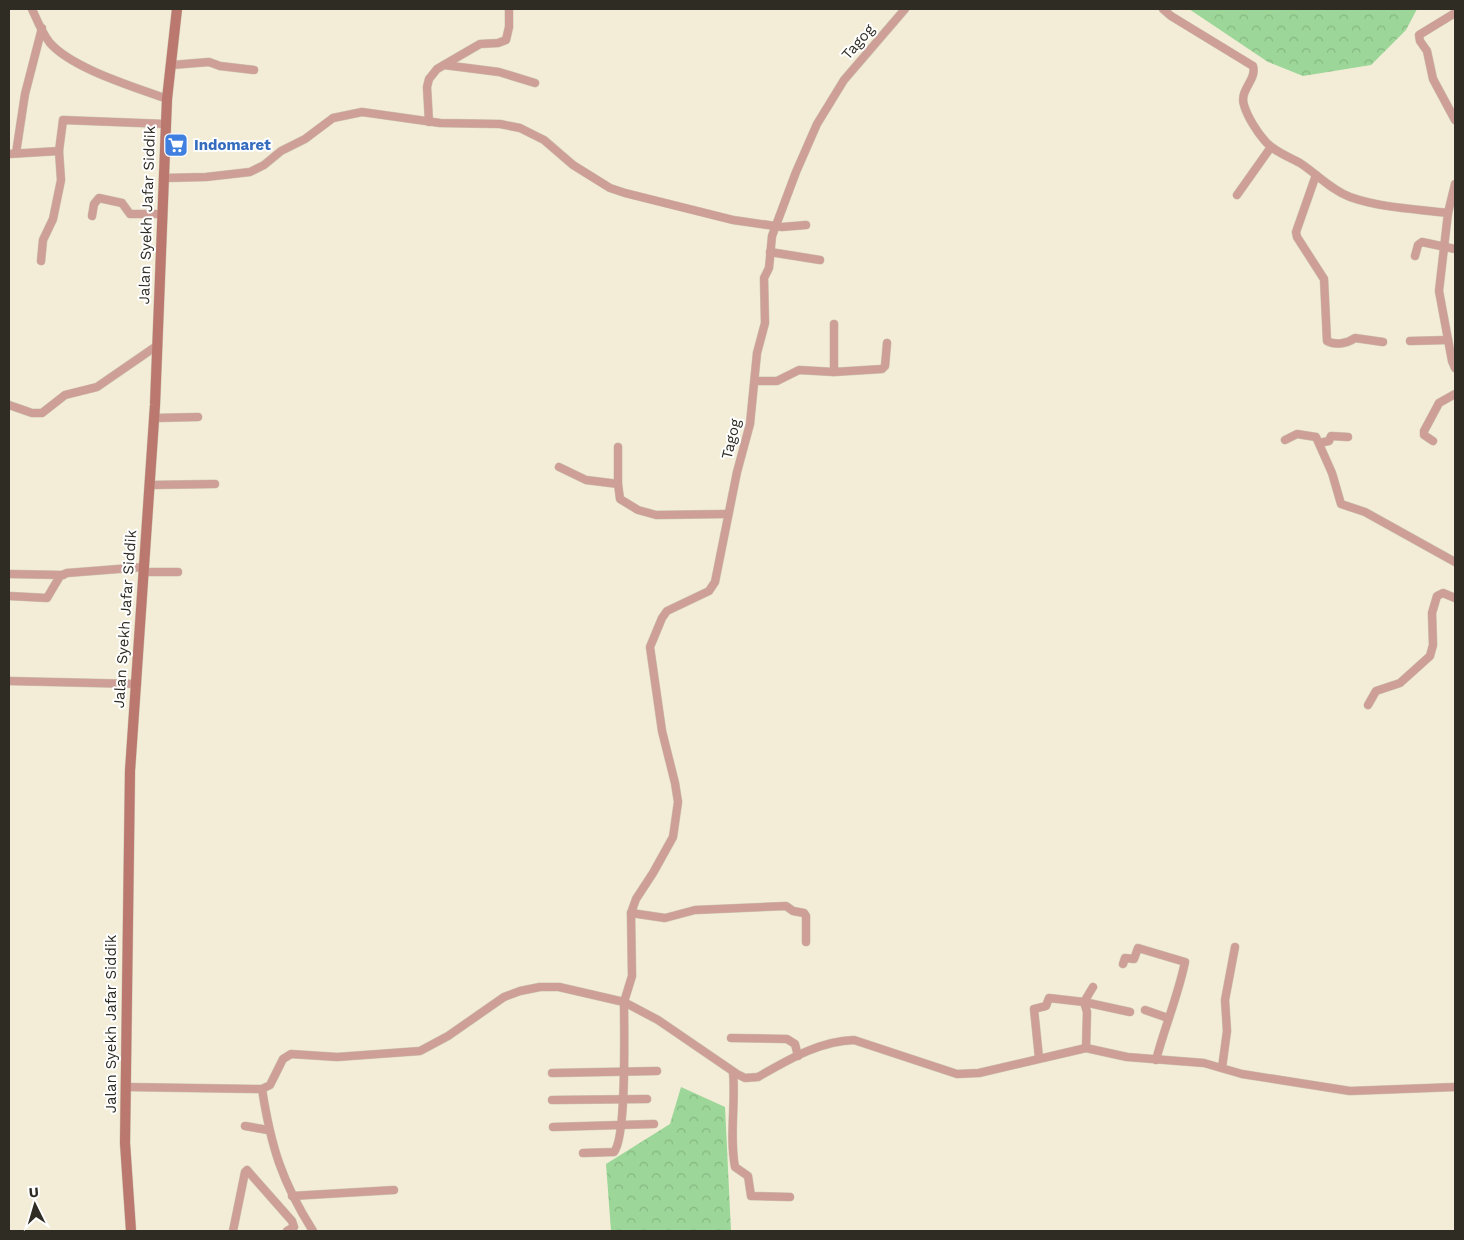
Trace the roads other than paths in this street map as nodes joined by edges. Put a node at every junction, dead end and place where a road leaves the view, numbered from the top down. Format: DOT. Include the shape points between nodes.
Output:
graph roads {
  1 [pos="32,9"];
  2 [pos="177,9"];
  3 [pos="509,9"];
  4 [pos="905,9"];
  5 [pos="1163,9"];
  6 [pos="1455,12"];
  7 [pos="42,28"];
  8 [pos="172,65"];
  9 [pos="444,65"];
  10 [pos="254,70"];
  11 [pos="534,83"];
  12 [pos="168,99"];
  13 [pos="1455,120"];
  14 [pos="429,122"];
  15 [pos="166,124"];
  16 [pos="1271,146"];
  17 [pos="59,151"];
  18 [pos="13,153"];
  19 [pos="1316,175"];
  20 [pos="164,178"];
  21 [pos="1455,184"];
  22 [pos="1236,196"];
  23 [pos="162,214"];
  24 [pos="1448,214"];
  25 [pos="92,216"];
  26 [pos="806,225"];
  27 [pos="776,226"];
  28 [pos="1444,246"];
  29 [pos="1455,249"];
  30 [pos="770,252"];
  31 [pos="1415,256"];
  32 [pos="820,260"];
  33 [pos="41,262"];
  34 [pos="834,324"];
  35 [pos="1448,340"];
  36 [pos="1410,341"];
  37 [pos="1383,342"];
  38 [pos="887,343"];
  39 [pos="158,345"];
  40 [pos="1455,368"];
  41 [pos="834,372"];
  42 [pos="755,381"];
  43 [pos="1455,394"];
  44 [pos="9,405"];
  45 [pos="198,417"];
  46 [pos="154,418"];
  47 [pos="1348,436"];
  48 [pos="1285,440"];
  49 [pos="1433,441"];
  50 [pos="1320,443"];
  51 [pos="618,447"];
  52 [pos="559,467"];
  53 [pos="215,484"];
  54 [pos="618,484"];
  55 [pos="149,485"];
  56 [pos="728,514"];
  57 [pos="1455,562"];
  58 [pos="143,569"];
  59 [pos="178,572"];
  60 [pos="9,574"];
  61 [pos="63,575"];
  62 [pos="9,596"];
  63 [pos="1455,598"];
  64 [pos="9,681"];
  65 [pos="137,684"];
  66 [pos="1368,704"];
  67 [pos="630,913"];
  68 [pos="806,942"];
  69 [pos="1235,947"];
  70 [pos="1122,964"];
  71 [pos="1093,987"];
  72 [pos="624,1002"];
  73 [pos="1084,1002"];
  74 [pos="1146,1010"];
  75 [pos="1130,1012"];
  76 [pos="1168,1018"];
  77 [pos="731,1038"];
  78 [pos="1086,1048"];
  79 [pos="798,1056"];
  80 [pos="1039,1058"];
  81 [pos="1156,1060"];
  82 [pos="1222,1068"];
  83 [pos="657,1071"];
  84 [pos="623,1072"];
  85 [pos="733,1072"];
  86 [pos="552,1073"];
  87 [pos="126,1087"];
  88 [pos="1455,1087"];
  89 [pos="262,1089"];
  90 [pos="647,1099"];
  91 [pos="552,1100"];
  92 [pos="622,1100"];
  93 [pos="654,1124"];
  94 [pos="622,1125"];
  95 [pos="245,1126"];
  96 [pos="553,1127"];
  97 [pos="268,1130"];
  98 [pos="584,1153"];
  99 [pos="394,1190"];
  100 [pos="292,1196"];
  101 [pos="790,1197"];
  102 [pos="131,1231"];
  103 [pos="232,1231"];
  104 [pos="287,1231"];
  105 [pos="314,1231"];
  1 -- 7 [label="street"];
  2 -- 8 [label="main road, Jalan Syekh Jafar Siddik"];
  3 -- 9 [label="street" via="506,40 480,44"];
  4 -- 27 [label="street, Tagog" via="844,80 817,124"];
  5 -- 16 [label="street" via="1253,66 1254,73 1243,94 1243,104 1260,135"];
  6 -- 13 [label="street" via="1419,35 1427,51 1432,79"];
  7 -- 12 [label="street" via="57,49 78,62"];
  7 -- 18 [label="street"];
  8 -- 10 [label="street" via="209,62"];
  8 -- 12 [label="main road, Jalan Syekh Jafar Siddik"];
  9 -- 11 [label="street" via="499,72"];
  9 -- 14 [label="street" via="429,79"];
  12 -- 15 [label="main road, Jalan Syekh Jafar Siddik"];
  14 -- 20 [label="street" via="378,113 344,114 250,172"];
  14 -- 27 [label="street" via="500,124 520,128 544,140 573,165 610,188 733,220"];
  15 -- 17 [label="street" via="63,120"];
  15 -- 20 [label="main road, Jalan Syekh Jafar Siddik"];
  16 -- 19 [label="street"];
  16 -- 22 [label="street"];
  17 -- 18 [label="street"];
  17 -- 33 [label="street" via="61,180 53,219 43,240"];
  19 -- 24 [label="street" via="1330,187 1351,197"];
  19 -- 37 [label="street" via="1296,232 1324,279 1327,341 1350,343 1355,338"];
  20 -- 23 [label="main road, Jalan Syekh Jafar Siddik"];
  21 -- 24 [label="street"];
  23 -- 25 [label="street" via="130,214 122,203 99,198"];
  23 -- 39 [label="main road, Jalan Syekh Jafar Siddik"];
  24 -- 28 [label="street"];
  26 -- 27 [label="street"];
  27 -- 30 [label="street, Tagog"];
  28 -- 29 [label="street"];
  28 -- 31 [label="street" via="1421,242"];
  28 -- 35 [label="street" via="1439,291"];
  30 -- 32 [label="street"];
  30 -- 42 [label="street, Tagog" via="769,268 764,278 765,323 757,352"];
  34 -- 41 [label="street"];
  35 -- 36 [label="street"];
  35 -- 40 [label="street"];
  38 -- 41 [label="street" via="884,368"];
  39 -- 44 [label="street" via="98,387 65,394 42,413"];
  39 -- 46 [label="main road, Jalan Syekh Jafar Siddik"];
  41 -- 42 [label="street" via="796,370 777,381"];
  42 -- 56 [label="street, Tagog" via="750,424"];
  43 -- 49 [label="street" via="1439,403 1424,432"];
  45 -- 46 [label="street"];
  46 -- 55 [label="main road, Jalan Syekh Jafar Siddik"];
  47 -- 50 [label="street" via="1331,436 1328,441"];
  48 -- 50 [label="street" via="1301,434 1316,437"];
  50 -- 57 [label="street" via="1341,504 1365,512"];
  51 -- 54 [label="street"];
  52 -- 54 [label="street" via="586,480"];
  53 -- 55 [label="street"];
  54 -- 56 [label="street" via="620,499 648,514"];
  55 -- 58 [label="main road, Jalan Syekh Jafar Siddik"];
  56 -- 67 [label="street, Tagog" via="713,587 667,611 650,647 662,731 678,802 672,837"];
  58 -- 59 [label="street"];
  58 -- 61 [label="street"];
  58 -- 65 [label="main road, Jalan Syekh Jafar Siddik"];
  60 -- 61 [label="street"];
  61 -- 62 [label="street" via="47,598"];
  63 -- 66 [label="street" via="1443,593 1437,596 1432,613 1430,656 1400,684 1376,691"];
  64 -- 65 [label="street"];
  65 -- 87 [label="main road, Jalan Syekh Jafar Siddik" via="130,772"];
  67 -- 68 [label="street" via="665,918 695,910 786,906 806,916"];
  67 -- 72 [label="street" via="632,976"];
  69 -- 82 [label="street" via="1225,1000 1227,1032"];
  70 -- 76 [label="street" via="1125,958 1134,959 1138,948 1185,962 1175,1004"];
  71 -- 73 [label="street"];
  72 -- 84 [label="street"];
  72 -- 85 [label="street" via="658,1020"];
  72 -- 89 [label="street" via="559,987 520,990 420,1051 337,1057 291,1054 283,1059 270,1085"];
  73 -- 75 [label="street"];
  73 -- 78 [label="street" via="1087,1012"];
  73 -- 80 [label="street" via="1051,998 1046,1006 1036,1008"];
  74 -- 76 [label="street"];
  76 -- 81 [label="street"];
  77 -- 79 [label="street" via="787,1039 795,1044"];
  78 -- 80 [label="street"];
  78 -- 81 [label="street"];
  79 -- 80 [label="street" via="829,1043 854,1040 957,1074 1012,1067"];
  79 -- 85 [label="street" via="758,1078 745,1078"];
  81 -- 82 [label="street" via="1204,1063"];
  82 -- 88 [label="street" via="1350,1092"];
  83 -- 84 [label="street"];
  84 -- 86 [label="street"];
  84 -- 92 [label="street"];
  85 -- 101 [label="street" via="734,1167 748,1176 751,1196"];
  87 -- 89 [label="street"];
  87 -- 102 [label="main road, Jalan Syekh Jafar Siddik" via="125,1157"];
  89 -- 97 [label="street"];
  90 -- 92 [label="street"];
  91 -- 92 [label="street"];
  92 -- 94 [label="street"];
  93 -- 94 [label="street"];
  94 -- 96 [label="street"];
  94 -- 98 [label="street" via="614,1152"];
  95 -- 97 [label="street"];
  97 -- 100 [label="street"];
  99 -- 100 [label="street"];
  100 -- 105 [label="street"];
  103 -- 104 [label="street" via="248,1170 292,1221 294,1227"];
}
